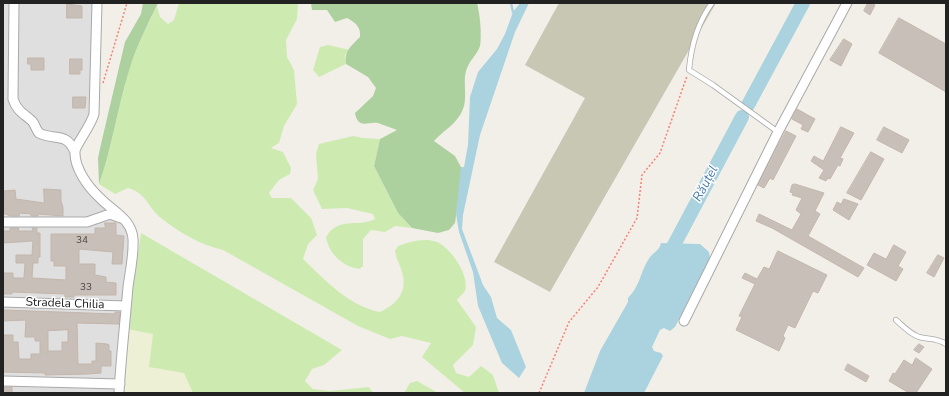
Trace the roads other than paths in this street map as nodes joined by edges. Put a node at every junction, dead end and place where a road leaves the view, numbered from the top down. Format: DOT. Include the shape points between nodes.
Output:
graph roads {
  1 [pos="14,3"];
  2 [pos="97,3"];
  3 [pos="712,3"];
  4 [pos="847,3"];
  5 [pos="778,132"];
  6 [pos="75,152"];
  7 [pos="100,198"];
  8 [pos="96,218"];
  9 [pos="3,222"];
  10 [pos="128,224"];
  11 [pos="3,302"];
  12 [pos="126,306"];
  13 [pos="896,320"];
  14 [pos="684,321"];
  15 [pos="946,344"];
  16 [pos="3,381"];
  17 [pos="120,388"];
  1 -- 6 [label="street" via="15,107 33,122 39,133 64,138"];
  2 -- 6 [label="street" via="94,114"];
  3 -- 5 [label="lane" via="705,13 690,51 689,70"];
  4 -- 5 [label="street"];
  5 -- 14 [label="street"];
  6 -- 7 [label="street" via="78,169"];
  7 -- 8 [label="street" via="102,209"];
  7 -- 10 [label="street"];
  8 -- 9 [label="street" via="82,222"];
  8 -- 10 [label="street" via="114,214"];
  10 -- 12 [label="street" via="133,238"];
  11 -- 12 [label="street, Stradela Chilia"];
  12 -- 17 [label="street" via="121,346"];
  13 -- 15 [label="lane" via="912,334 937,338"];
  16 -- 17 [label="street"];
}
